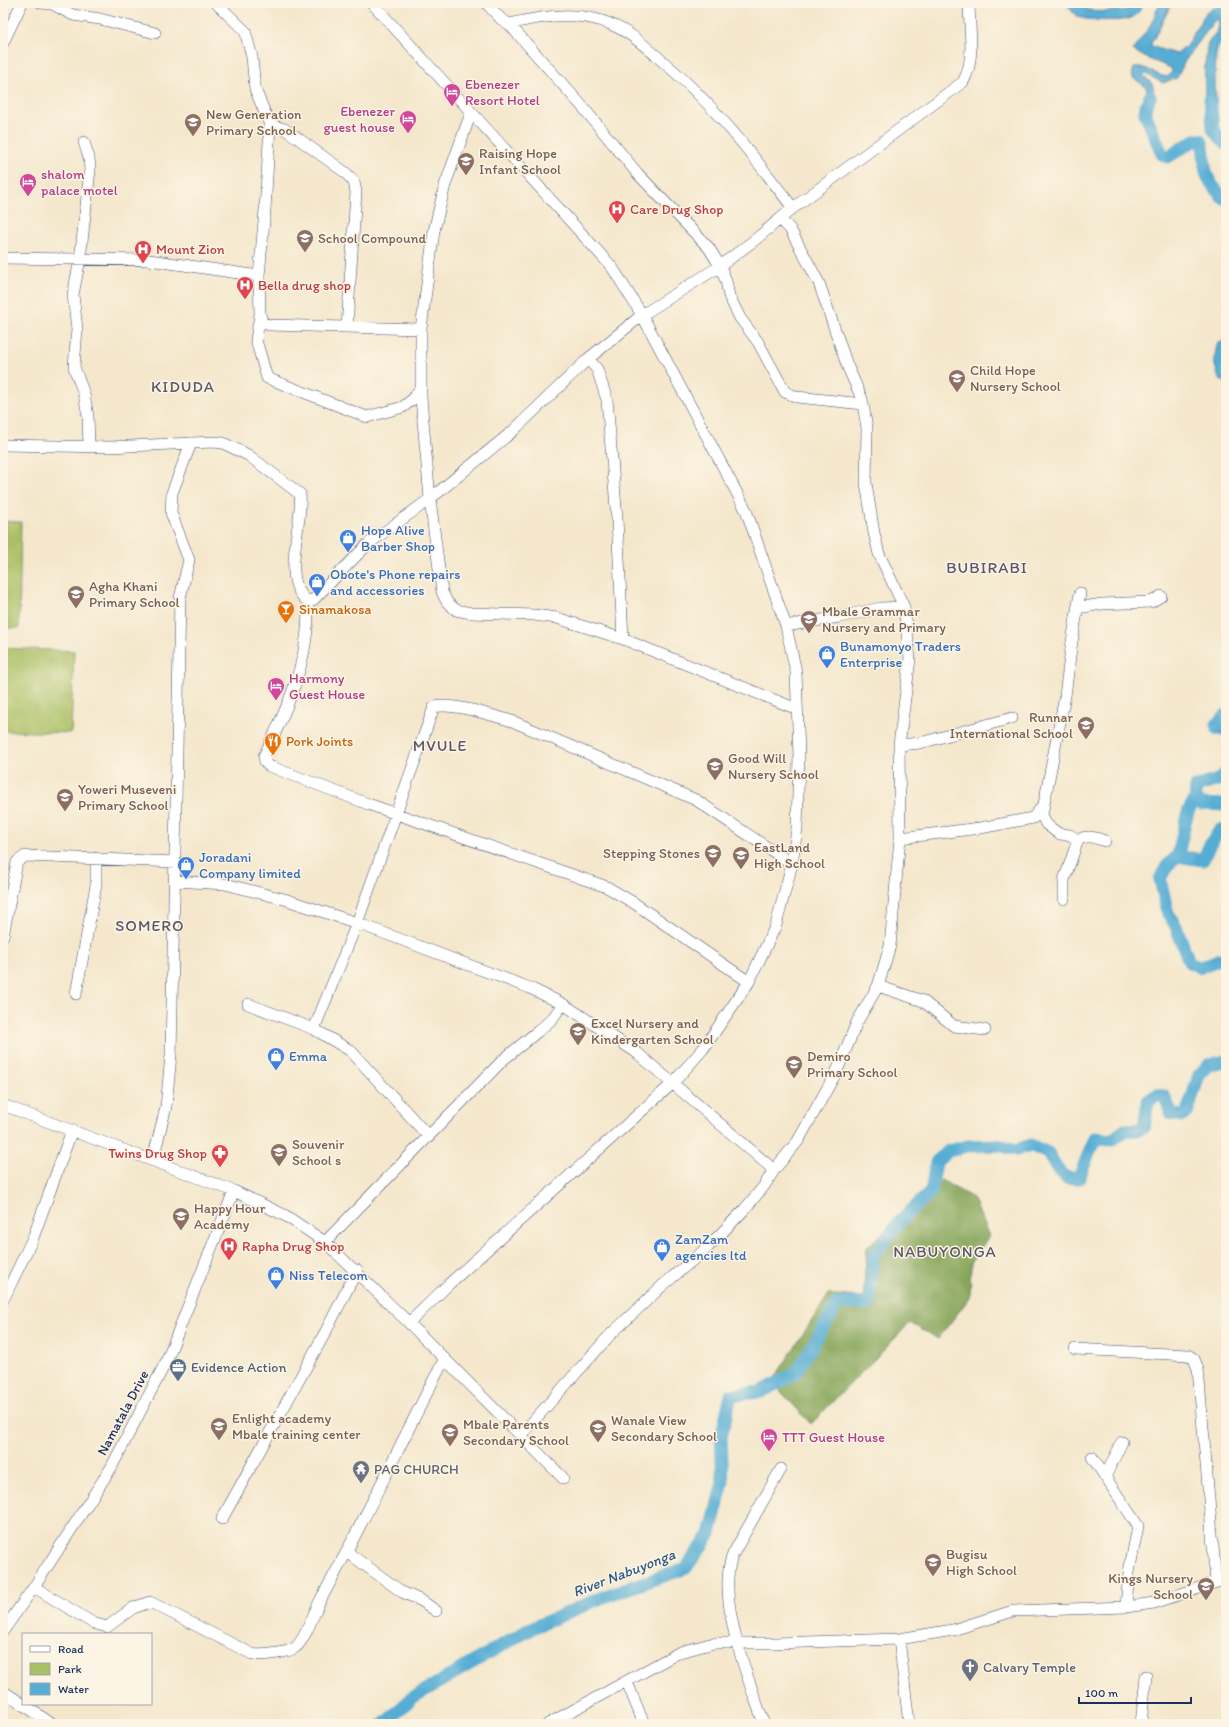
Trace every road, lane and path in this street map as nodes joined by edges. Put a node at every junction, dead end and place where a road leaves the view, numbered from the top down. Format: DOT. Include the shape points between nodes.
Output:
graph roads {
  1 [pos="22,3"];
  2 [pos="40,3"];
  3 [pos="216,3"];
  4 [pos="372,3"];
  5 [pos="486,3"];
  6 [pos="969,3"];
  7 [pos="509,24"];
  8 [pos="155,33"];
  9 [pos="3,43"];
  10 [pos="471,113"];
  11 [pos="270,125"];
  12 [pos="84,142"];
  13 [pos="793,208"];
  14 [pos="780,219"];
  15 [pos="3,258"];
  16 [pos="80,258"];
  17 [pos="720,266"];
  18 [pos="259,276"];
  19 [pos="260,314"];
  20 [pos="642,314"];
  21 [pos="347,327"];
  22 [pos="421,328"];
  23 [pos="588,359"];
  24 [pos="421,386"];
  25 [pos="863,404"];
  26 [pos="191,443"];
  27 [pos="3,445"];
  28 [pos="89,446"];
  29 [pos="430,499"];
  30 [pos="1080,593"];
  31 [pos="1161,596"];
  32 [pos="308,601"];
  33 [pos="904,607"];
  34 [pos="1077,608"];
  35 [pos="786,626"];
  36 [pos="622,639"];
  37 [pos="797,709"];
  38 [pos="1012,718"];
  39 [pos="899,745"];
  40 [pos="1044,804"];
  41 [pos="396,814"];
  42 [pos="900,838"];
  43 [pos="1078,840"];
  44 [pos="1105,841"];
  45 [pos="96,858"];
  46 [pos="176,862"];
  47 [pos="792,864"];
  48 [pos="175,881"];
  49 [pos="1064,899"];
  50 [pos="358,923"];
  51 [pos="3,936"];
  52 [pos="748,982"];
  53 [pos="878,986"];
  54 [pos="76,994"];
  55 [pos="248,1004"];
  56 [pos="563,1004"];
  57 [pos="314,1029"];
  58 [pos="985,1030"];
  59 [pos="673,1083"];
  60 [pos="3,1105"];
  61 [pos="72,1130"];
  62 [pos="429,1137"];
  63 [pos="153,1159"];
  64 [pos="774,1170"];
  65 [pos="234,1191"];
  66 [pos="325,1242"];
  67 [pos="356,1270"];
  68 [pos="3,1300"];
  69 [pos="409,1322"];
  70 [pos="1075,1348"];
  71 [pos="444,1360"];
  72 [pos="521,1435"];
  73 [pos="1122,1442"];
  74 [pos="1092,1457"];
  75 [pos="782,1469"];
  76 [pos="1105,1477"];
  77 [pos="563,1478"];
  78 [pos="222,1519"];
  79 [pos="347,1552"];
  80 [pos="1221,1580"];
  81 [pos="34,1587"];
  82 [pos="1126,1607"];
  83 [pos="436,1611"];
  84 [pos="3,1631"];
  85 [pos="900,1639"];
  86 [pos="736,1642"];
  87 [pos="1146,1676"];
  88 [pos="627,1682"];
  89 [pos="3,1691"];
  90 [pos="22,1704"];
  91 [pos="24,1705"];
  92 [pos="52,1724"];
  93 [pos="548,1724"];
  94 [pos="644,1724"];
  95 [pos="764,1724"];
  96 [pos="909,1724"];
  97 [pos="1141,1724"];
  1 -- 9 [label="street"];
  2 -- 8 [label="street" via="52,4 73,15"];
  3 -- 11 [label="street" via="245,31 252,57 255,89"];
  4 -- 10 [label="street"];
  5 -- 7 [label="street"];
  6 -- 13 [label="street" via="970,59 963,82"];
  7 -- 13 [label="street" via="554,15 582,16 626,30 709,104 748,149"];
  7 -- 17 [label="street" via="638,174 709,248"];
  10 -- 20 [label="street" via="612,267"];
  10 -- 22 [label="street" via="445,185 434,231"];
  11 -- 18 [label="street"];
  11 -- 21 [label="street" via="285,129 346,173 354,182 356,192"];
  12 -- 16 [label="street" via="90,170"];
  13 -- 14 [label="street"];
  14 -- 17 [label="street"];
  14 -- 25 [label="street" via="790,229 819,283"];
  15 -- 16 [label="street"];
  16 -- 18 [label="street" via="148,260"];
  16 -- 28 [label="street" via="73,295 77,329 74,367 84,394"];
  17 -- 20 [label="street"];
  17 -- 25 [label="street" via="729,296 740,318 758,342 785,392 797,397"];
  18 -- 19 [label="street"];
  19 -- 21 [label="street" via="262,322 270,325"];
  19 -- 24 [label="street" via="256,340 267,378 367,417 403,407 413,399"];
  20 -- 23 [label="street"];
  20 -- 35 [label="street" via="746,510"];
  21 -- 22 [label="street"];
  22 -- 24 [label="street"];
  23 -- 29 [label="street" via="513,430"];
  23 -- 36 [label="street" via="597,369 604,385 606,400 616,519"];
  24 -- 29 [label="street"];
  25 -- 33 [label="street" via="867,435 866,483 874,532 879,554"];
  26 -- 28 [label="street"];
  26 -- 32 [label="street" via="213,442 232,447 248,455 300,494 302,506 293,560 296,583"];
  26 -- 46 [label="street" via="172,493 171,513 189,560 180,598"];
  27 -- 28 [label="street"];
  29 -- 32 [label="street" via="368,544 313,600"];
  29 -- 36 [label="street" via="442,592 447,602 456,610 557,618"];
  30 -- 34 [label="street"];
  31 -- 34 [label="street" via="1151,602"];
  32 -- 41 [label="street" via="306,638 301,664 281,720 264,756 265,762 269,766"];
  33 -- 35 [label="street" via="882,608"];
  33 -- 39 [label="street" via="910,659"];
  34 -- 40 [label="street" via="1065,696"];
  35 -- 37 [label="street" via="796,672"];
  36 -- 37 [label="street"];
  37 -- 47 [label="street" via="797,828"];
  38 -- 39 [label="street" via="920,743"];
  39 -- 42 [label="street"];
  40 -- 42 [label="street" via="1033,818 980,828"];
  40 -- 43 [label="street" via="1042,815 1046,824 1058,834 1070,835"];
  41 -- 47 [label="street" via="434,707 442,706 482,712 512,721 696,800"];
  41 -- 50 [label="street"];
  41 -- 52 [label="street" via="607,887"];
  42 -- 53 [label="street" via="890,946"];
  43 -- 44 [label="street" via="1083,836"];
  43 -- 49 [label="street" via="1064,880"];
  45 -- 46 [label="street"];
  45 -- 51 [label="street" via="20,858 17,862"];
  45 -- 54 [label="street" via="96,885"];
  46 -- 48 [label="street"];
  47 -- 52 [label="street" via="776,925"];
  48 -- 50 [label="street" via="225,884 284,899"];
  48 -- 63 [label="street" via="171,1055 166,1106"];
  50 -- 56 [label="street" via="530,988"];
  50 -- 57 [label="street"];
  52 -- 59 [label="street" via="703,1049"];
  53 -- 58 [label="street" via="924,1001 954,1026"];
  53 -- 64 [label="street" via="857,1022 837,1071 798,1141"];
  55 -- 57 [label="street"];
  56 -- 59 [label="street" via="636,1052"];
  56 -- 62 [label="street" via="552,1019 504,1059"];
  57 -- 62 [label="street" via="351,1051"];
  59 -- 64 [label="street"];
  59 -- 69 [label="street"];
  60 -- 61 [label="street"];
  61 -- 63 [label="street"];
  61 -- 68 [label="street" via="33,1238"];
  62 -- 66 [label="street"];
  63 -- 65 [label="street"];
  64 -- 72 [label="street" via="744,1210 708,1247 610,1334"];
  65 -- 66 [label="street" via="286,1216"];
  65 -- 81 [label="street, Namatala Drive" via="166,1362 111,1468"];
  66 -- 67 [label="street"];
  67 -- 69 [label="street"];
  67 -- 78 [label="street" via="326,1331"];
  69 -- 71 [label="street"];
  70 -- 80 [label="street" via="1188,1356 1197,1363"];
  71 -- 72 [label="street"];
  71 -- 79 [label="street"];
  72 -- 77 [label="street"];
  73 -- 76 [label="street"];
  74 -- 76 [label="street"];
  75 -- 86 [label="street" via="729,1564 728,1582"];
  76 -- 82 [label="street" via="1138,1526 1129,1572"];
  79 -- 81 [label="street" via="299,1643 295,1648 269,1655 252,1654 150,1602 133,1608 107,1627 101,1626"];
  79 -- 83 [label="street" via="402,1592"];
  80 -- 82 [label="street" via="1167,1600"];
  81 -- 84 [label="street, Namatala Drive"];
  82 -- 85 [label="street" via="1013,1610 953,1630"];
  85 -- 86 [label="street" via="775,1644"];
  85 -- 96 [label="street"];
  86 -- 88 [label="street" via="714,1643 680,1652"];
  86 -- 95 [label="street"];
  87 -- 97 [label="street"];
  88 -- 93 [label="street"];
  88 -- 94 [label="street"];
  89 -- 90 [label="street"];
  91 -- 92 [label="street"];
}
